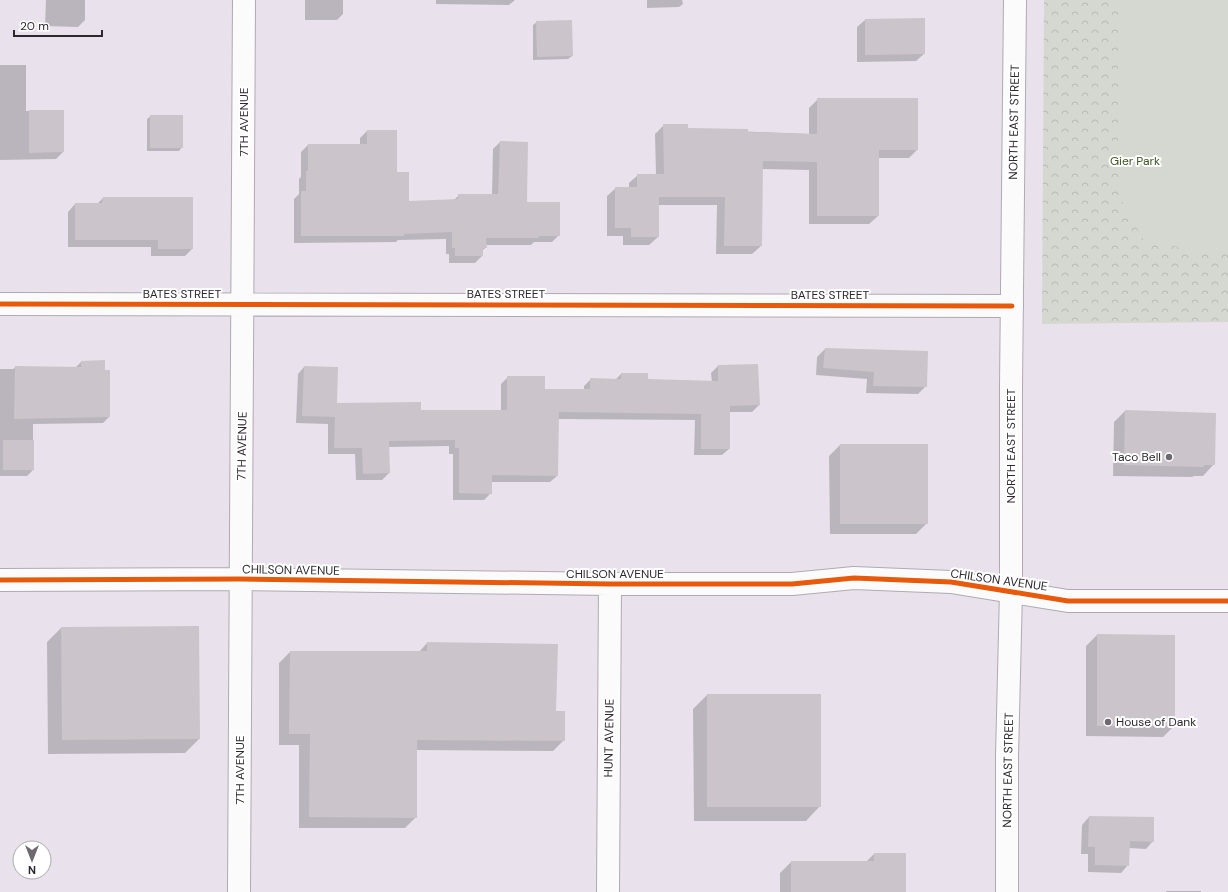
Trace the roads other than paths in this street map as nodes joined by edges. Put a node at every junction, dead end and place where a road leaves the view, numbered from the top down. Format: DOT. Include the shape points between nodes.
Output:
graph roads {
  1 [pos="244,0"];
  2 [pos="1015,0"];
  3 [pos="0,304"];
  4 [pos="243,304"];
  5 [pos="1012,306"];
  6 [pos="240,579"];
  7 [pos="0,580"];
  8 [pos="610,584"];
  9 [pos="1011,591"];
  10 [pos="1228,601"];
  11 [pos="239,892"];
  12 [pos="608,892"];
  13 [pos="1007,892"];
  1 -- 4 [label="street, 7TH AVENUE"];
  2 -- 5 [label="street, NORTH EAST STREET"];
  3 -- 4 [label="street, BATES STREET"];
  4 -- 5 [label="street, BATES STREET"];
  4 -- 6 [label="street, 7TH AVENUE"];
  5 -- 9 [label="street, NORTH EAST STREET"];
  6 -- 7 [label="street, CHILSON AVENUE"];
  6 -- 8 [label="street, CHILSON AVENUE"];
  6 -- 11 [label="street, 7TH AVENUE"];
  8 -- 9 [label="street, CHILSON AVENUE" via="792,584 854,578 951,582"];
  8 -- 12 [label="street, HUNT AVENUE"];
  9 -- 10 [label="street, CHILSON AVENUE" via="1068,600"];
  9 -- 13 [label="street, NORTH EAST STREET"];
}
